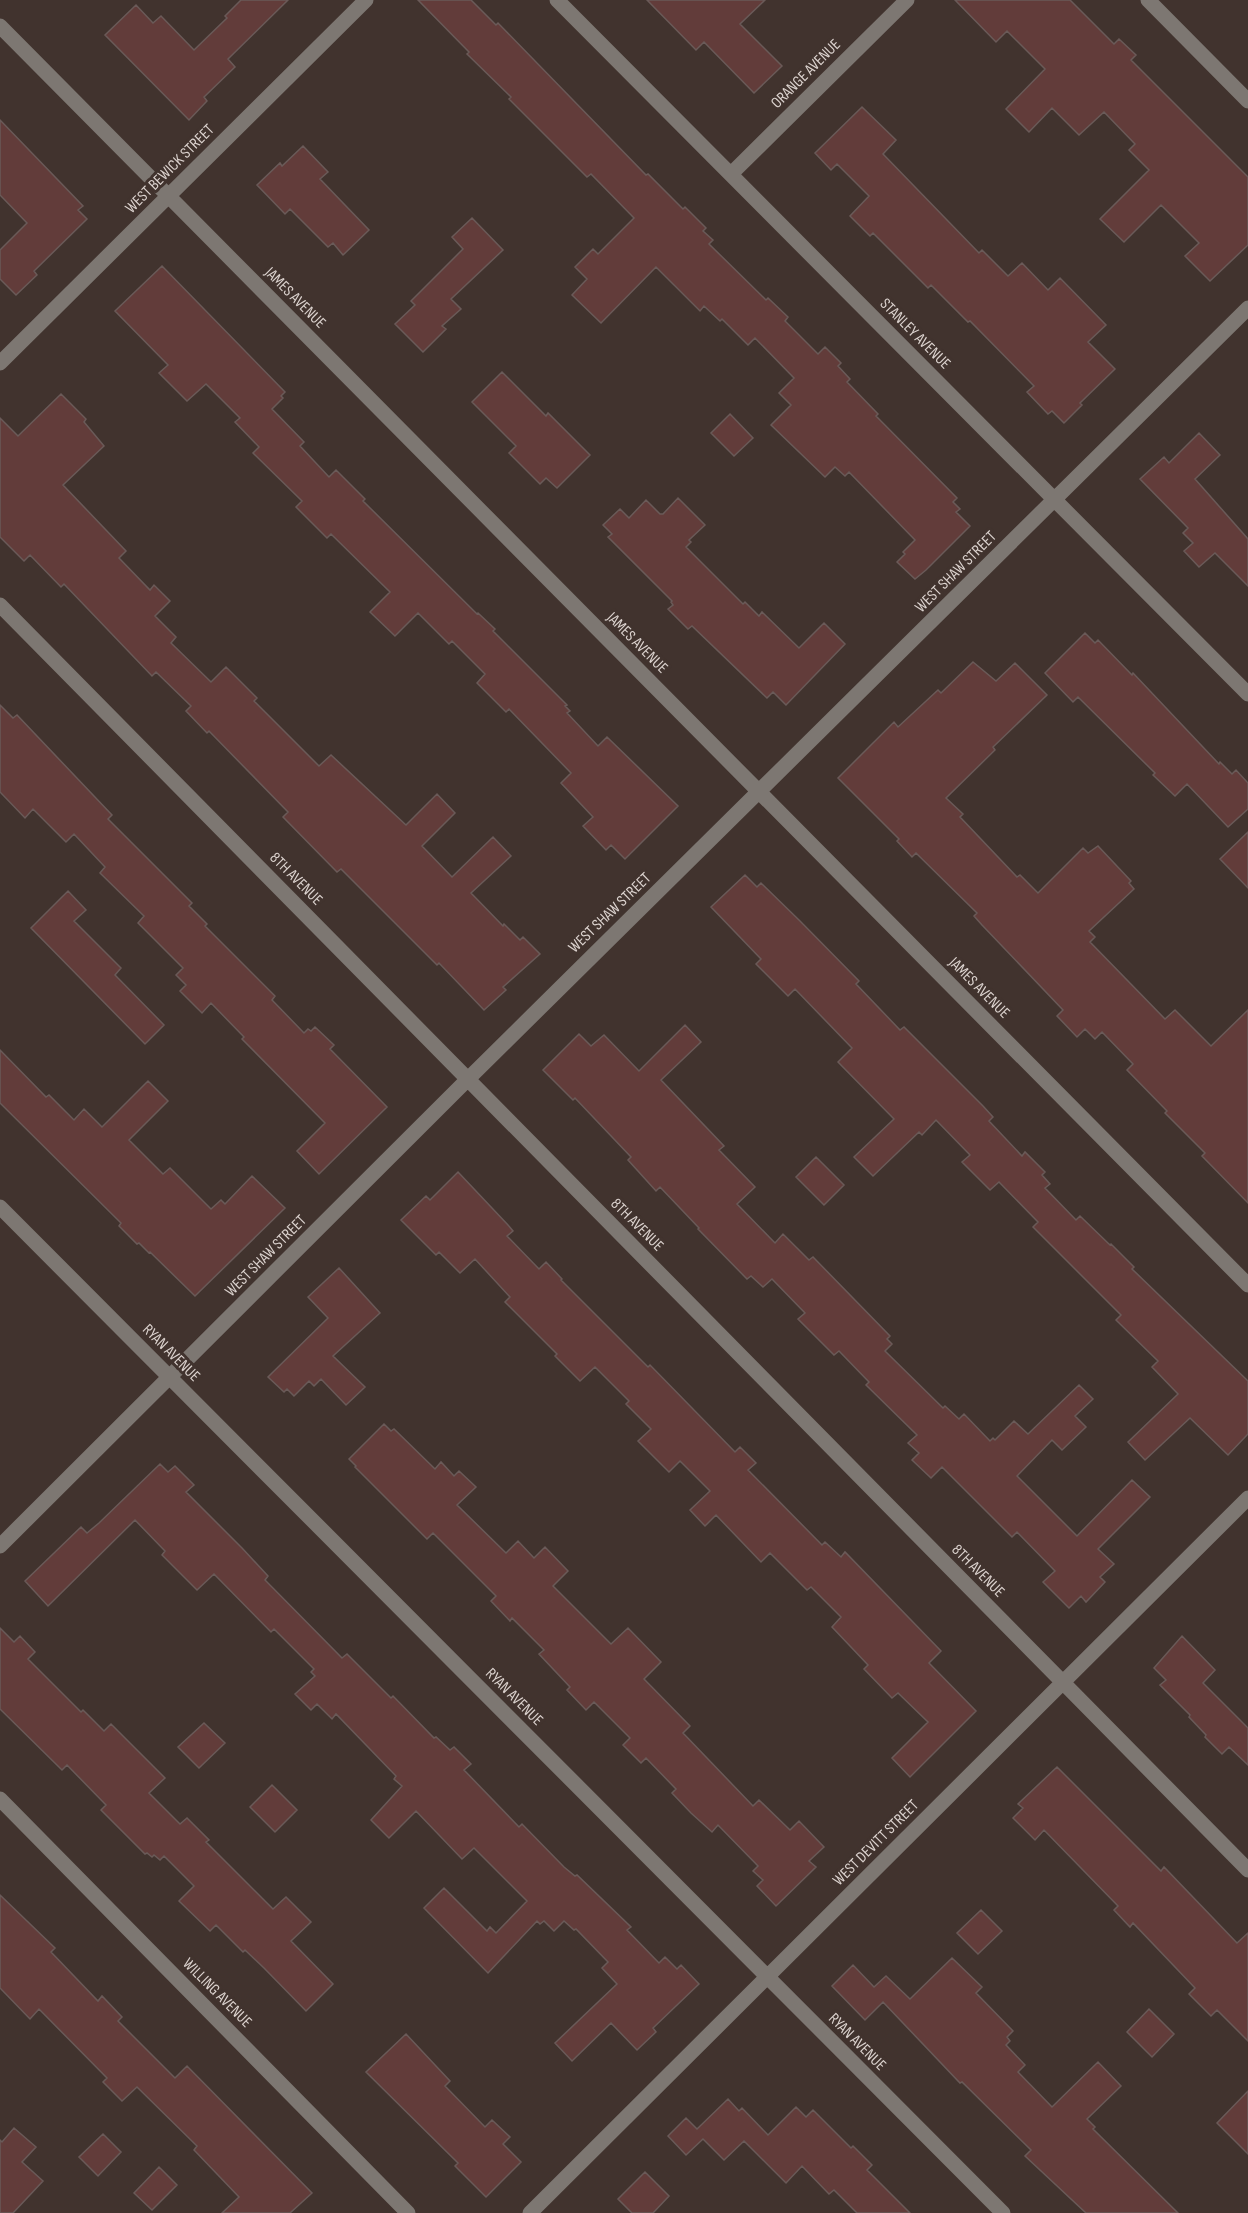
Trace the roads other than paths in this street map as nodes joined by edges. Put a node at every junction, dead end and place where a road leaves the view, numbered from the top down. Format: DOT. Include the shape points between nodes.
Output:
graph roads {
  1 [pos="366,0"];
  2 [pos="557,0"];
  3 [pos="907,0"];
  4 [pos="1148,0"];
  5 [pos="0,26"];
  6 [pos="1248,101"];
  7 [pos="731,174"];
  8 [pos="168,196"];
  9 [pos="1248,308"];
  10 [pos="0,363"];
  11 [pos="1055,500"];
  12 [pos="0,604"];
  13 [pos="1248,694"];
  14 [pos="760,792"];
  15 [pos="468,1079"];
  16 [pos="0,1207"];
  17 [pos="1248,1285"];
  18 [pos="170,1378"];
  19 [pos="1248,1498"];
  20 [pos="0,1546"];
  21 [pos="1063,1683"];
  22 [pos="0,1799"];
  23 [pos="1248,1870"];
  24 [pos="767,1977"];
  25 [pos="408,2213"];
  26 [pos="530,2213"];
  27 [pos="1003,2213"];
  1 -- 8 [label="street, WEST BEWICK STREET"];
  2 -- 7 [label="street, STANLEY AVENUE"];
  3 -- 7 [label="street, ORANGE AVENUE"];
  4 -- 6 [label="street"];
  5 -- 8 [label="street, JAMES AVENUE"];
  7 -- 11 [label="street, STANLEY AVENUE"];
  8 -- 10 [label="street, WEST BEWICK STREET"];
  8 -- 14 [label="street, JAMES AVENUE"];
  9 -- 11 [label="street, WEST SHAW STREET"];
  11 -- 13 [label="street, STANLEY AVENUE"];
  11 -- 14 [label="street, WEST SHAW STREET"];
  12 -- 15 [label="street, 8TH AVENUE"];
  14 -- 15 [label="street, WEST SHAW STREET"];
  14 -- 17 [label="street, JAMES AVENUE"];
  15 -- 18 [label="street, WEST SHAW STREET"];
  15 -- 21 [label="street, 8TH AVENUE"];
  16 -- 18 [label="street, RYAN AVENUE"];
  18 -- 20 [label="street, WEST SHAW STREET"];
  18 -- 24 [label="street, RYAN AVENUE"];
  19 -- 21 [label="street, WEST DEVITT STREET"];
  21 -- 23 [label="street, 8TH AVENUE"];
  21 -- 24 [label="street, WEST DEVITT STREET"];
  22 -- 25 [label="street, WILLING AVENUE"];
  24 -- 26 [label="street, WEST DEVITT STREET"];
  24 -- 27 [label="street, RYAN AVENUE"];
}
